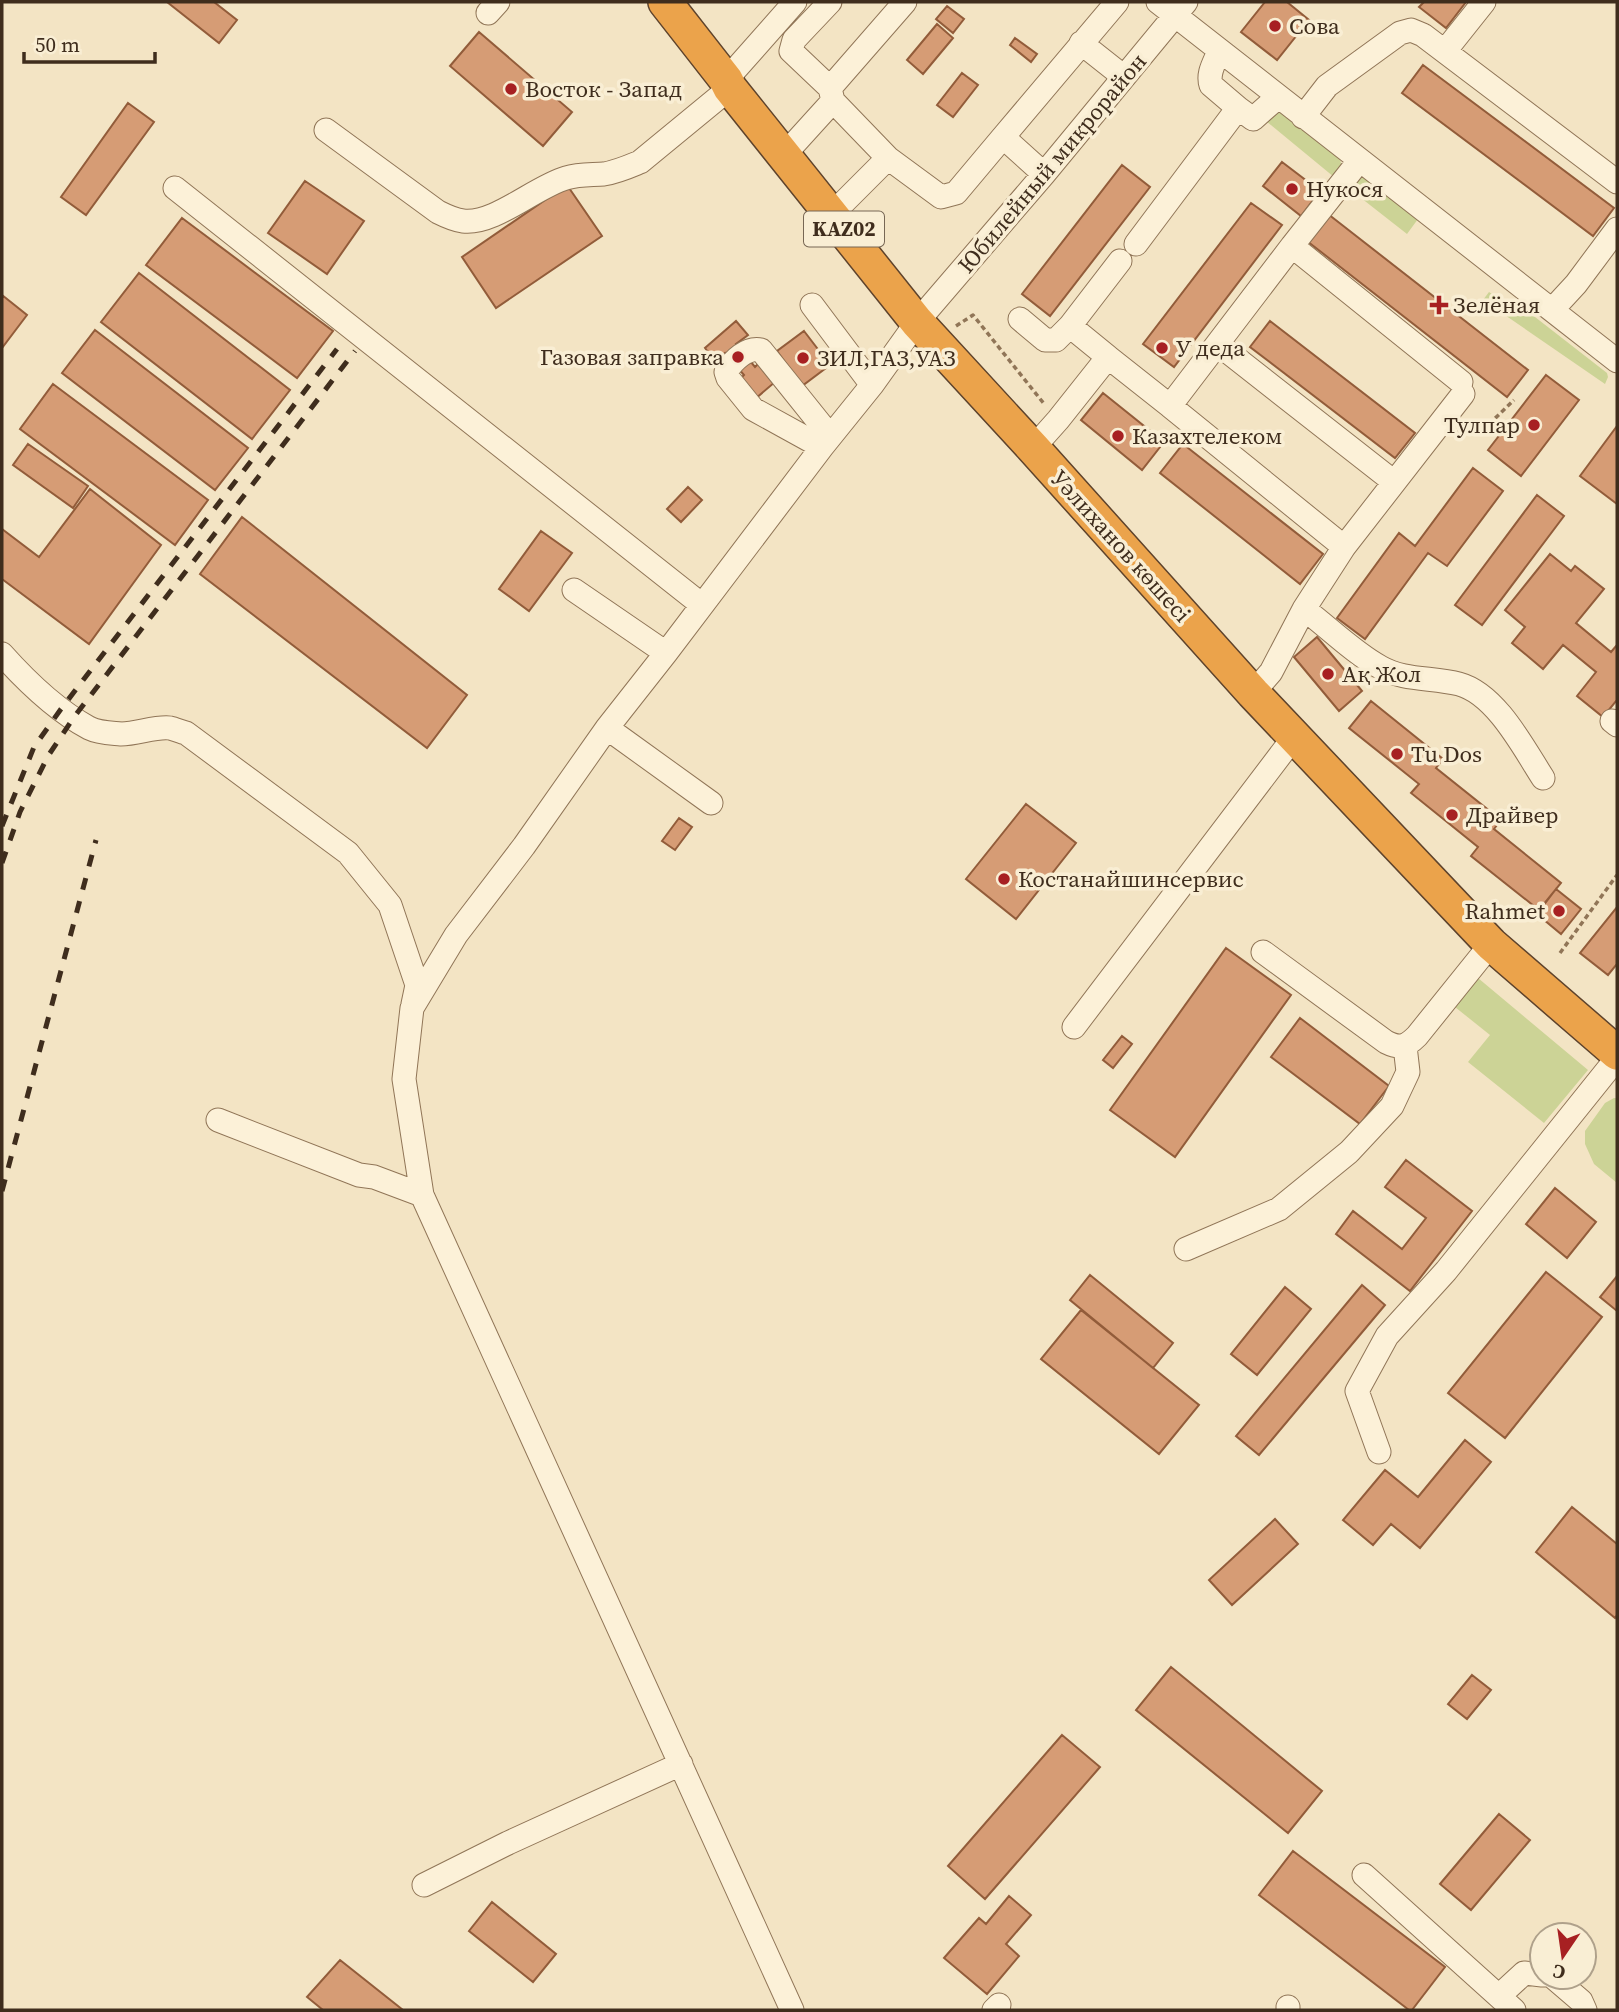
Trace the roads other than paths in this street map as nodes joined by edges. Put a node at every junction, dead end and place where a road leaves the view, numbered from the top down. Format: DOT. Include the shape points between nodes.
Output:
graph roads {
  1 [pos="665,2"];
  2 [pos="795,2"];
  3 [pos="830,2"];
  4 [pos="905,2"];
  5 [pos="1484,2"];
  6 [pos="1108,5"];
  7 [pos="1173,6"];
  8 [pos="1081,43"];
  9 [pos="791,51"];
  10 [pos="1219,51"];
  11 [pos="1445,51"];
  12 [pos="1124,77"];
  13 [pos="728,84"];
  14 [pos="832,94"];
  15 [pos="1278,97"];
  16 [pos="1238,108"];
  17 [pos="1303,117"];
  18 [pos="326,130"];
  19 [pos="1003,137"];
  20 [pos="785,155"];
  21 [pos="888,158"];
  22 [pos="1359,160"];
  23 [pos="1044,174"];
  24 [pos="1617,183"];
  25 [pos="175,188"];
  26 [pos="832,214"];
  27 [pos="1617,229"];
  28 [pos="1292,246"];
  29 [pos="812,305"];
  30 [pos="1552,310"];
  31 [pos="1020,319"];
  32 [pos="916,322"];
  33 [pos="1070,326"];
  34 [pos="1218,344"];
  35 [pos="1108,357"];
  36 [pos="1617,361"];
  37 [pos="872,385"];
  38 [pos="1170,407"];
  39 [pos="1033,448"];
  40 [pos="1394,482"];
  41 [pos="1344,547"];
  42 [pos="574,590"];
  43 [pos="702,605"];
  44 [pos="1304,609"];
  45 [pos="666,653"];
  46 [pos="2,654"];
  47 [pos="1253,693"];
  48 [pos="607,728"];
  49 [pos="1294,737"];
  50 [pos="1543,778"];
  51 [pos="711,803"];
  52 [pos="1492,944"];
  53 [pos="1263,952"];
  54 [pos="412,1007"];
  55 [pos="1073,1027"];
  56 [pos="1405,1046"];
  57 [pos="1617,1056"];
  58 [pos="218,1120"];
  59 [pos="422,1195"];
  60 [pos="1186,1249"];
  61 [pos="1379,1452"];
  62 [pos="681,1764"];
  63 [pos="1364,1875"];
  64 [pos="424,1885"];
  65 [pos="1528,1973"];
  66 [pos="1569,1991"];
  67 [pos="1507,2003"];
  68 [pos="792,2010"];
  69 [pos="1585,2010"];
  1 -- 13 [label="highway, Уәлиханов көшесі / KАZ02"];
  2 -- 13 [label="street"];
  3 -- 9 [label="street" via="794,40"];
  4 -- 14 [label="street"];
  5 -- 11 [label="street"];
  6 -- 8 [label="street"];
  7 -- 10 [label="street"];
  7 -- 12 [label="street, Юбилейный микрорайон"];
  8 -- 12 [label="street"];
  8 -- 19 [label="street"];
  9 -- 13 [label="street" via="757,58"];
  9 -- 14 [label="street"];
  10 -- 15 [label="street"];
  10 -- 16 [label="street" via="1210,73 1211,85"];
  11 -- 17 [label="street" via="1417,31 1406,30 1327,86"];
  11 -- 24 [label="street"];
  12 -- 23 [label="street, Юбилейный микрорайон"];
  13 -- 18 [label="street" via="640,162 623,170 554,181 477,220 463,221 438,212"];
  13 -- 20 [label="highway, Уәлиханов көшесі / KАZ02"];
  14 -- 20 [label="street"];
  14 -- 21 [label="street"];
  15 -- 16 [label="street" via="1254,119"];
  15 -- 17 [label="street"];
  16 -- 33 [label="street"];
  17 -- 22 [label="street"];
  19 -- 21 [label="street" via="956,193 941,197"];
  19 -- 23 [label="street"];
  20 -- 26 [label="highway, Уәлиханов көшесі / KАZ02"];
  21 -- 26 [label="street"];
  22 -- 28 [label="street"];
  22 -- 30 [label="street"];
  23 -- 32 [label="street, Юбилейный микрорайон"];
  25 -- 43 [label="street"];
  26 -- 32 [label="highway, Уәлиханов көшесі / KАZ02"];
  27 -- 30 [label="street"];
  28 -- 34 [label="street"];
  28 -- 40 [label="street" via="1462,388"];
  29 -- 37 [label="street"];
  30 -- 36 [label="street"];
  31 -- 33 [label="street" via="1051,341"];
  32 -- 37 [label="street, Юбилейный микрорайон"];
  32 -- 39 [label="highway, Уәлиханов көшесі / KАZ02"];
  33 -- 35 [label="street"];
  34 -- 38 [label="street"];
  34 -- 40 [label="street"];
  35 -- 38 [label="street"];
  35 -- 39 [label="street"];
  37 -- 43 [label="street, Юбилейный микрорайон"];
  38 -- 41 [label="street"];
  39 -- 47 [label="highway, Уәлиханов көшесі / KАZ02"];
  40 -- 41 [label="street"];
  41 -- 44 [label="street"];
  42 -- 45 [label="street"];
  43 -- 45 [label="street, Юбилейный микрорайон"];
  44 -- 47 [label="street" via="1271,673"];
  44 -- 50 [label="street" via="1380,667 1472,690 1508,724"];
  45 -- 48 [label="street, Юбилейный микрорайон"];
  46 -- 54 [label="street" via="44,697 90,728 120,734 170,728 186,733 348,853 390,905 416,985"];
  47 -- 49 [label="highway, Уәлиханов көшесі / KАZ02"];
  48 -- 51 [label="street"];
  48 -- 54 [label="street, Юбилейный микрорайон" via="456,935"];
  49 -- 52 [label="highway, Уәлиханов көшесі / KАZ02"];
  49 -- 55 [label="street"];
  52 -- 56 [label="street"];
  52 -- 57 [label="highway, Уәлиханов көшесі / KАZ02"];
  53 -- 56 [label="street" via="1386,1042"];
  54 -- 59 [label="street" via="404,1079"];
  56 -- 60 [label="street" via="1408,1072 1392,1106 1349,1152 1279,1209"];
  57 -- 61 [label="street" via="1446,1271 1387,1336 1357,1391"];
  58 -- 59 [label="street"];
  59 -- 62 [label="street"];
  62 -- 64 [label="street"];
  62 -- 68 [label="street"];
  63 -- 67 [label="street"];
  65 -- 67 [label="street" via="1524,1973"];
  66 -- 69 [label="street"];
}
